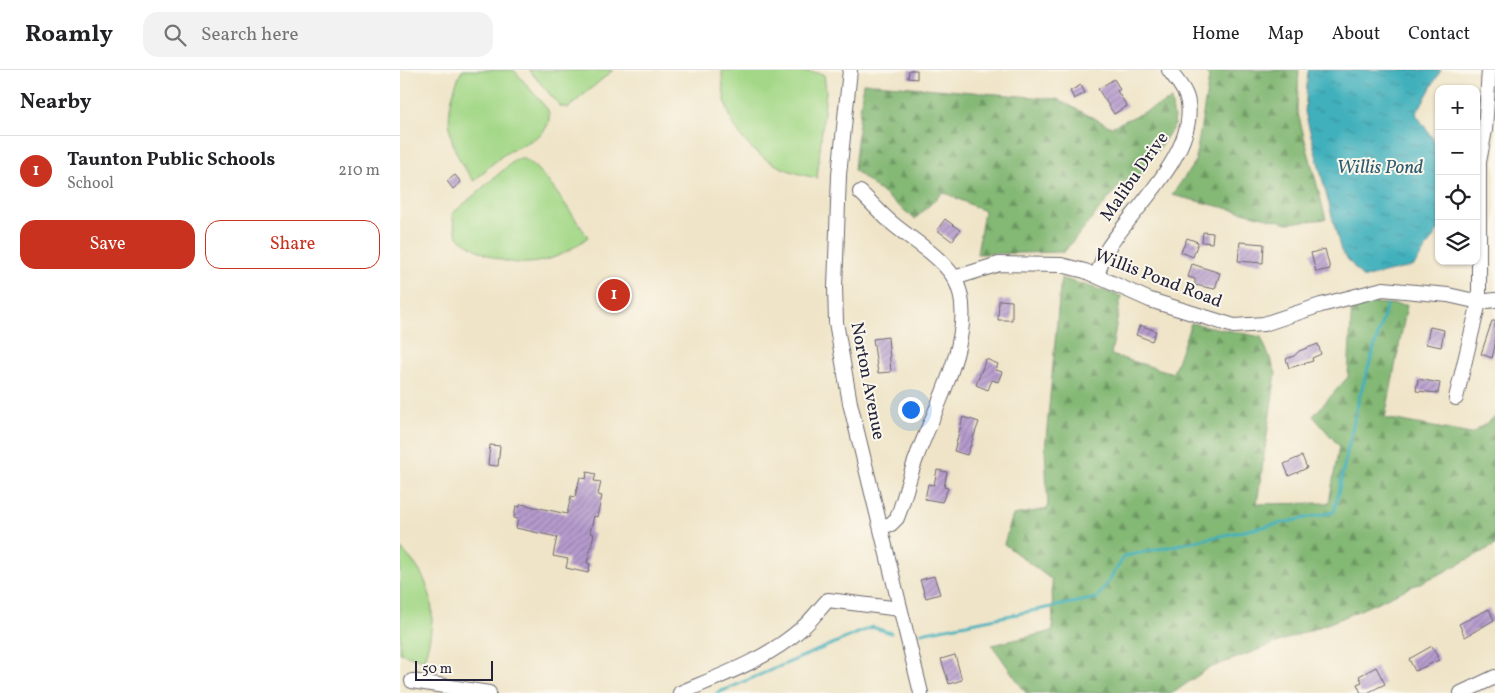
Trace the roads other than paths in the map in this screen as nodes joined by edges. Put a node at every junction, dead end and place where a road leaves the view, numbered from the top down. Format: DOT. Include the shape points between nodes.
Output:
graph roads {
  1 [pos="850,70"];
  2 [pos="1169,70"];
  3 [pos="1489,70"];
  4 [pos="860,192"];
  5 [pos="1097,276"];
  6 [pos="954,278"];
  7 [pos="1495,300"];
  8 [pos="1479,302"];
  9 [pos="1456,398"];
  10 [pos="881,527"];
  11 [pos="900,609"];
  12 [pos="1495,677"];
  13 [pos="412,681"];
  14 [pos="489,693"];
  15 [pos="680,693"];
  16 [pos="921,693"];
  17 [pos="1461,693"];
  1 -- 10 [label="street, Norton Avenue" via="838,201 836,322 842,370"];
  2 -- 5 [label="street, Malibu Drive" via="1188,101 1185,139 1107,250"];
  3 -- 8 [label="street" via="1485,130 1478,162"];
  4 -- 6 [label="street"];
  5 -- 6 [label="street, Willis Pond Road" via="1061,265 1024,263 999,264"];
  5 -- 8 [label="street, Willis Pond Road" via="1150,300 1234,326 1264,324 1383,289 1448,295"];
  6 -- 10 [label="street" via="963,308 959,347 916,457 897,518"];
  7 -- 8 [label="street, Willis Pond Road"];
  8 -- 9 [label="street"];
  10 -- 11 [label="street, Norton Avenue"];
  11 -- 15 [label="street" via="828,600 787,641 750,663"];
  11 -- 16 [label="street, Norton Avenue"];
  12 -- 17 [label="street"];
  13 -- 14 [label="street"];
}
